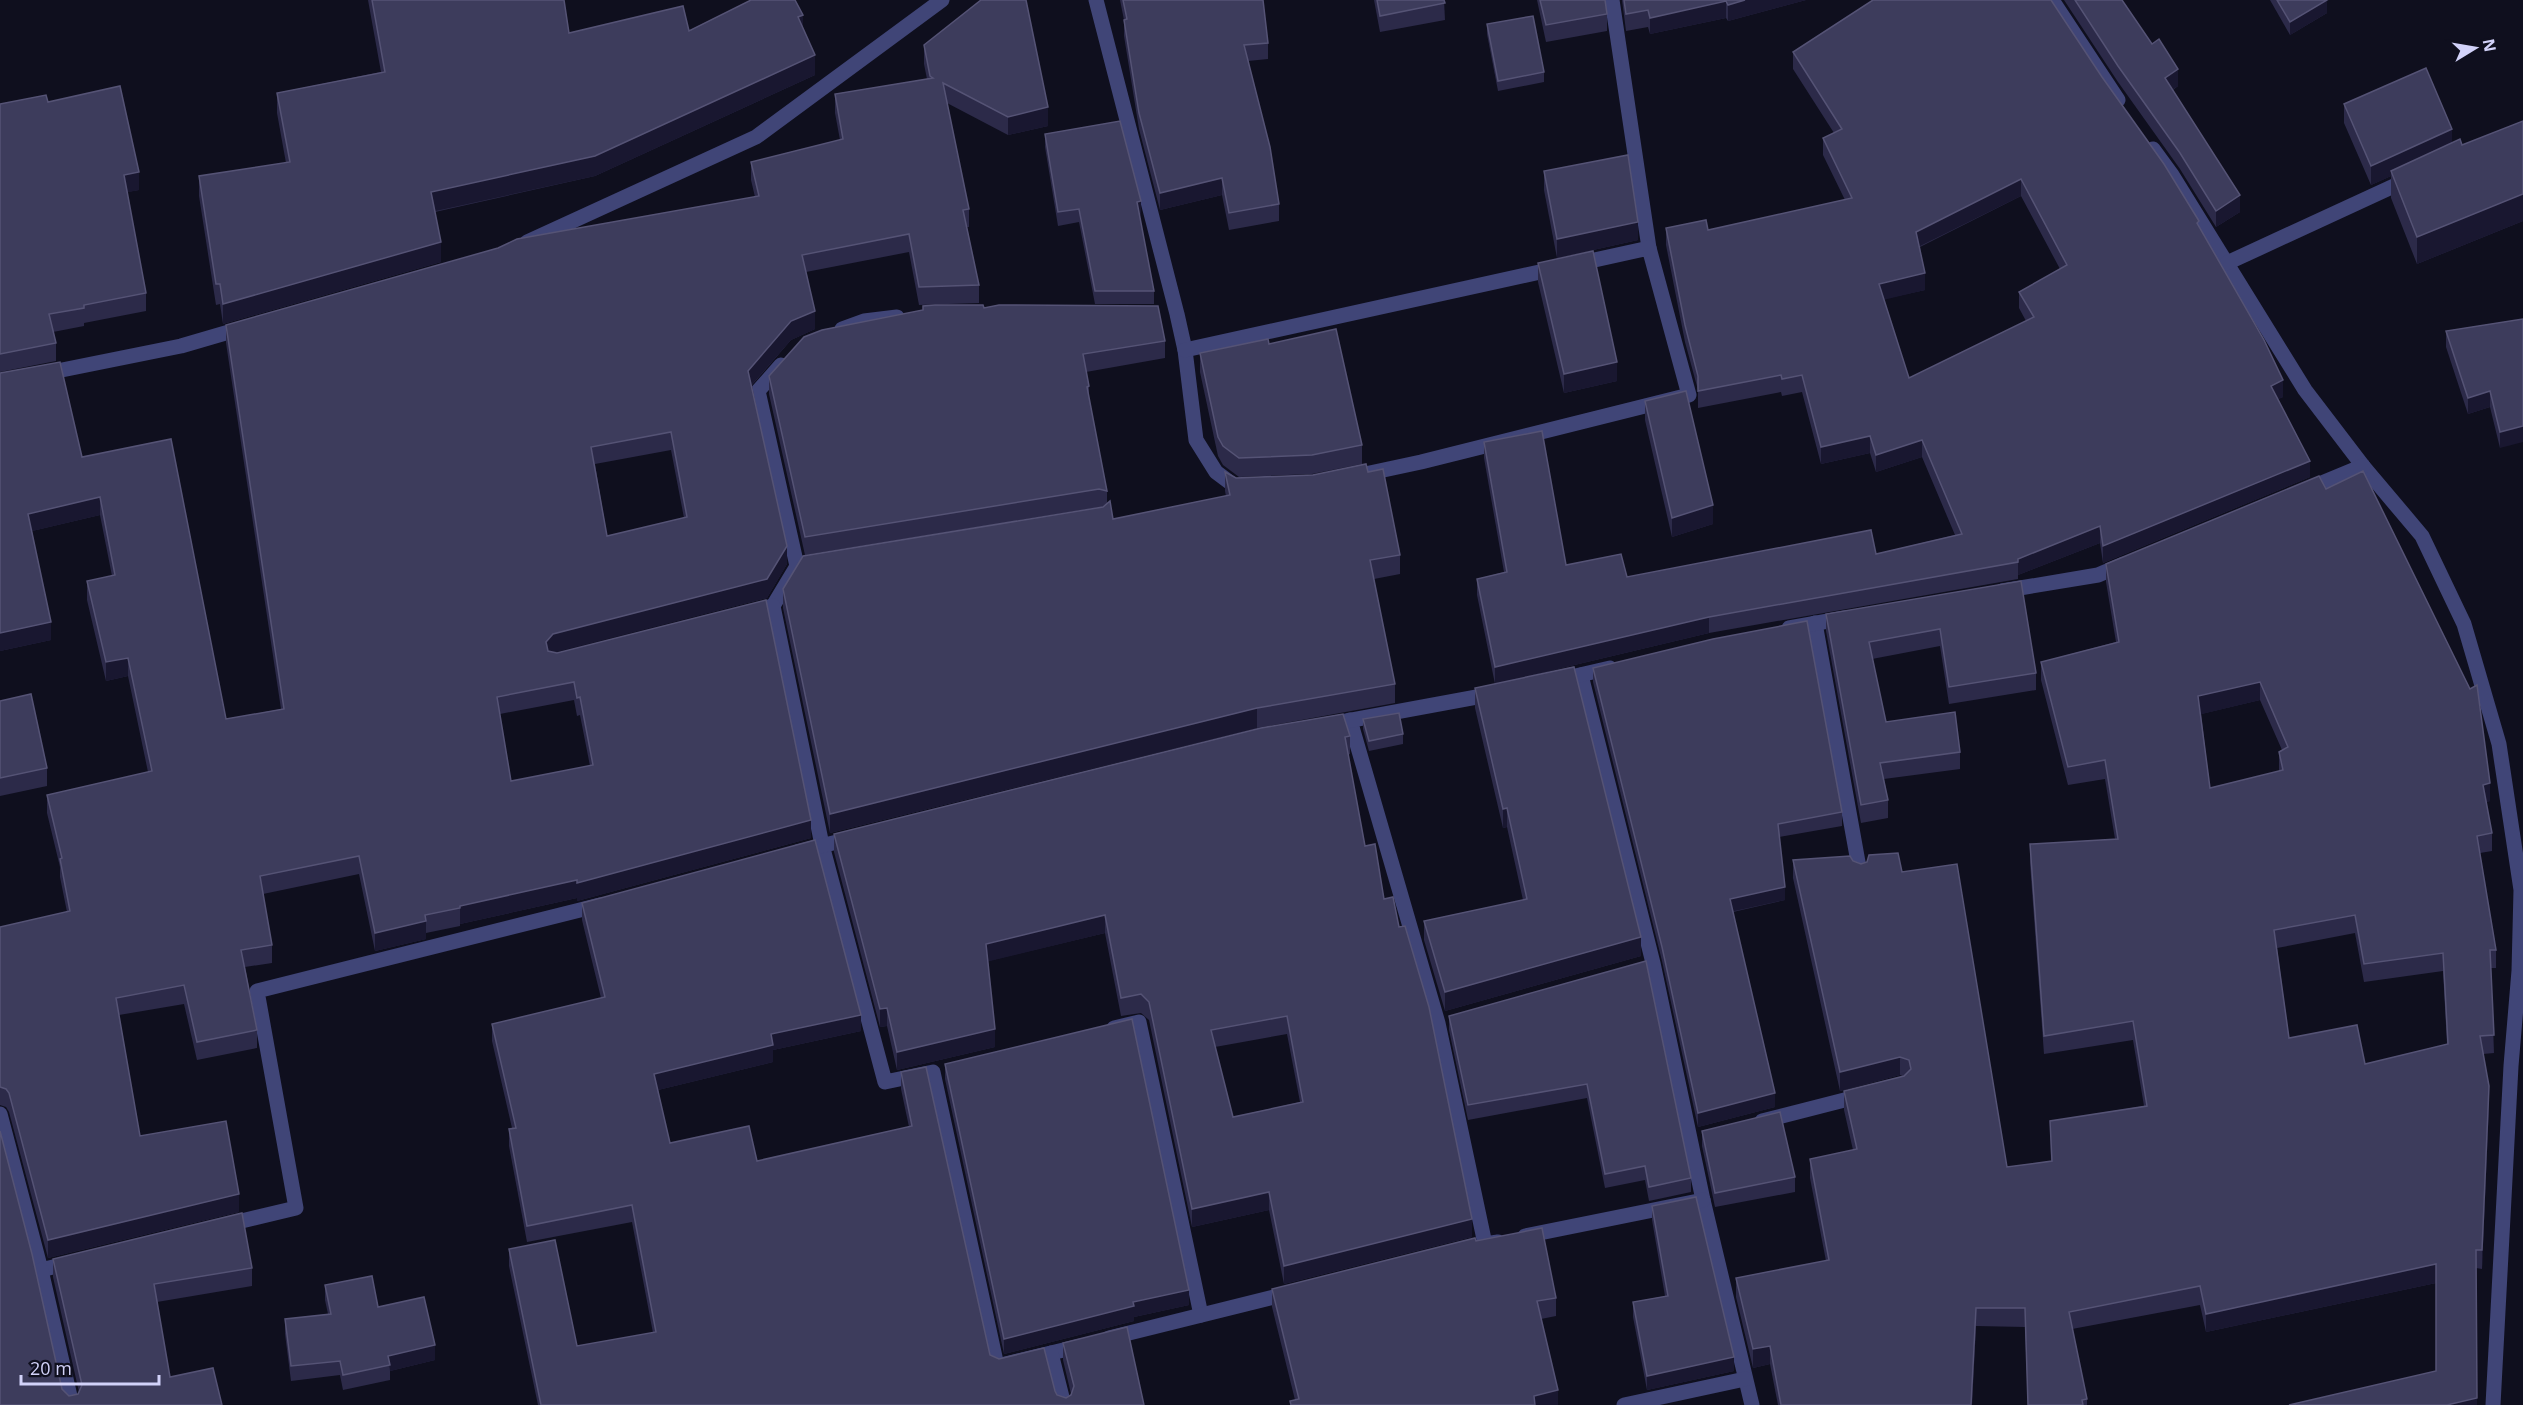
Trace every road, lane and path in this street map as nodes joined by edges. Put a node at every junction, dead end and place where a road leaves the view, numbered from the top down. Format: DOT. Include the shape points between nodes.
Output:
graph roads {
  1 [pos="942,0"];
  2 [pos="1096,0"];
  3 [pos="1612,0"];
  4 [pos="2052,0"];
  5 [pos="2130,117"];
  6 [pos="2144,136"];
  7 [pos="2419,174"];
  8 [pos="517,247"];
  9 [pos="1649,248"];
  10 [pos="2227,263"];
  11 [pos="911,315"];
  12 [pos="260,324"];
  13 [pos="831,333"];
  14 [pos="1185,350"];
  15 [pos="791,353"];
  16 [pos="23,378"];
  17 [pos="2363,466"];
  18 [pos="1345,478"];
  19 [pos="1258,486"];
  20 [pos="2286,498"];
  21 [pos="2142,557"];
  22 [pos="1992,593"];
  23 [pos="773,606"];
  24 [pos="738,615"];
  25 [pos="1862,615"];
  26 [pos="1815,623"];
  27 [pos="1769,632"];
  28 [pos="1624,664"];
  29 [pos="1581,675"];
  30 [pos="1548,682"];
  31 [pos="1503,692"];
  32 [pos="1350,720"];
  33 [pos="1305,728"];
  34 [pos="868,834"];
  35 [pos="822,845"];
  36 [pos="788,854"];
  37 [pos="1860,873"];
  38 [pos="2522,890"];
  39 [pos="619,900"];
  40 [pos="1094,1034"];
  41 [pos="1880,1091"];
  42 [pos="0,1114"];
  43 [pos="1745,1125"];
  44 [pos="1703,1200"];
  45 [pos="215,1228"];
  46 [pos="87,1259"];
  47 [pos="41,1270"];
  48 [pos="1303,1289"];
  49 [pos="1201,1315"];
  50 [pos="1051,1353"];
  51 [pos="1745,1379"];
  52 [pos="72,1405"];
  53 [pos="1064,1405"];
  54 [pos="1624,1405"];
  55 [pos="1752,1405"];
  56 [pos="2493,1405"];
  1 -- 8 [label="street" via="756,137"];
  2 -- 14 [label="street" via="1171,314"];
  3 -- 9 [label="street"];
  4 -- 5 [label="street"];
  6 -- 10 [label="street"];
  7 -- 10 [label="street"];
  9 -- 14 [label="street"];
  9 -- 18 [label="street" via="1689,395"];
  10 -- 17 [label="street" via="2305,390"];
  11 -- 13 [label="street" via="864,321"];
  12 -- 16 [label="street" via="181,346"];
  14 -- 19 [label="street" via="1196,440 1216,472 1236,487"];
  15 -- 23 [label="street" via="758,391 803,565"];
  17 -- 20 [label="street"];
  17 -- 38 [label="street" via="2422,536 2464,624 2499,744"];
  21 -- 22 [label="street" via="2098,575"];
  23 -- 24 [label="street"];
  23 -- 35 [label="street"];
  25 -- 26 [label="street"];
  26 -- 27 [label="street"];
  26 -- 37 [label="street"];
  28 -- 29 [label="street"];
  29 -- 30 [label="street"];
  29 -- 44 [label="street" via="1647,964 1695,1138"];
  31 -- 32 [label="street"];
  32 -- 33 [label="street"];
  32 -- 44 [label="street" via="1444,1022 1479,1246"];
  34 -- 35 [label="street"];
  35 -- 36 [label="street"];
  35 -- 50 [label="street" via="885,1082 939,1071 997,1366"];
  38 -- 56 [label="street"];
  39 -- 45 [label="street" via="257,991 296,1208"];
  40 -- 49 [label="street" via="1139,1022"];
  41 -- 43 [label="street"];
  42 -- 47 [label="street"];
  44 -- 51 [label="street"];
  46 -- 47 [label="street"];
  47 -- 52 [label="street"];
  48 -- 49 [label="street"];
  49 -- 50 [label="street"];
  50 -- 53 [label="street"];
  51 -- 54 [label="street"];
  51 -- 55 [label="street"];
}
